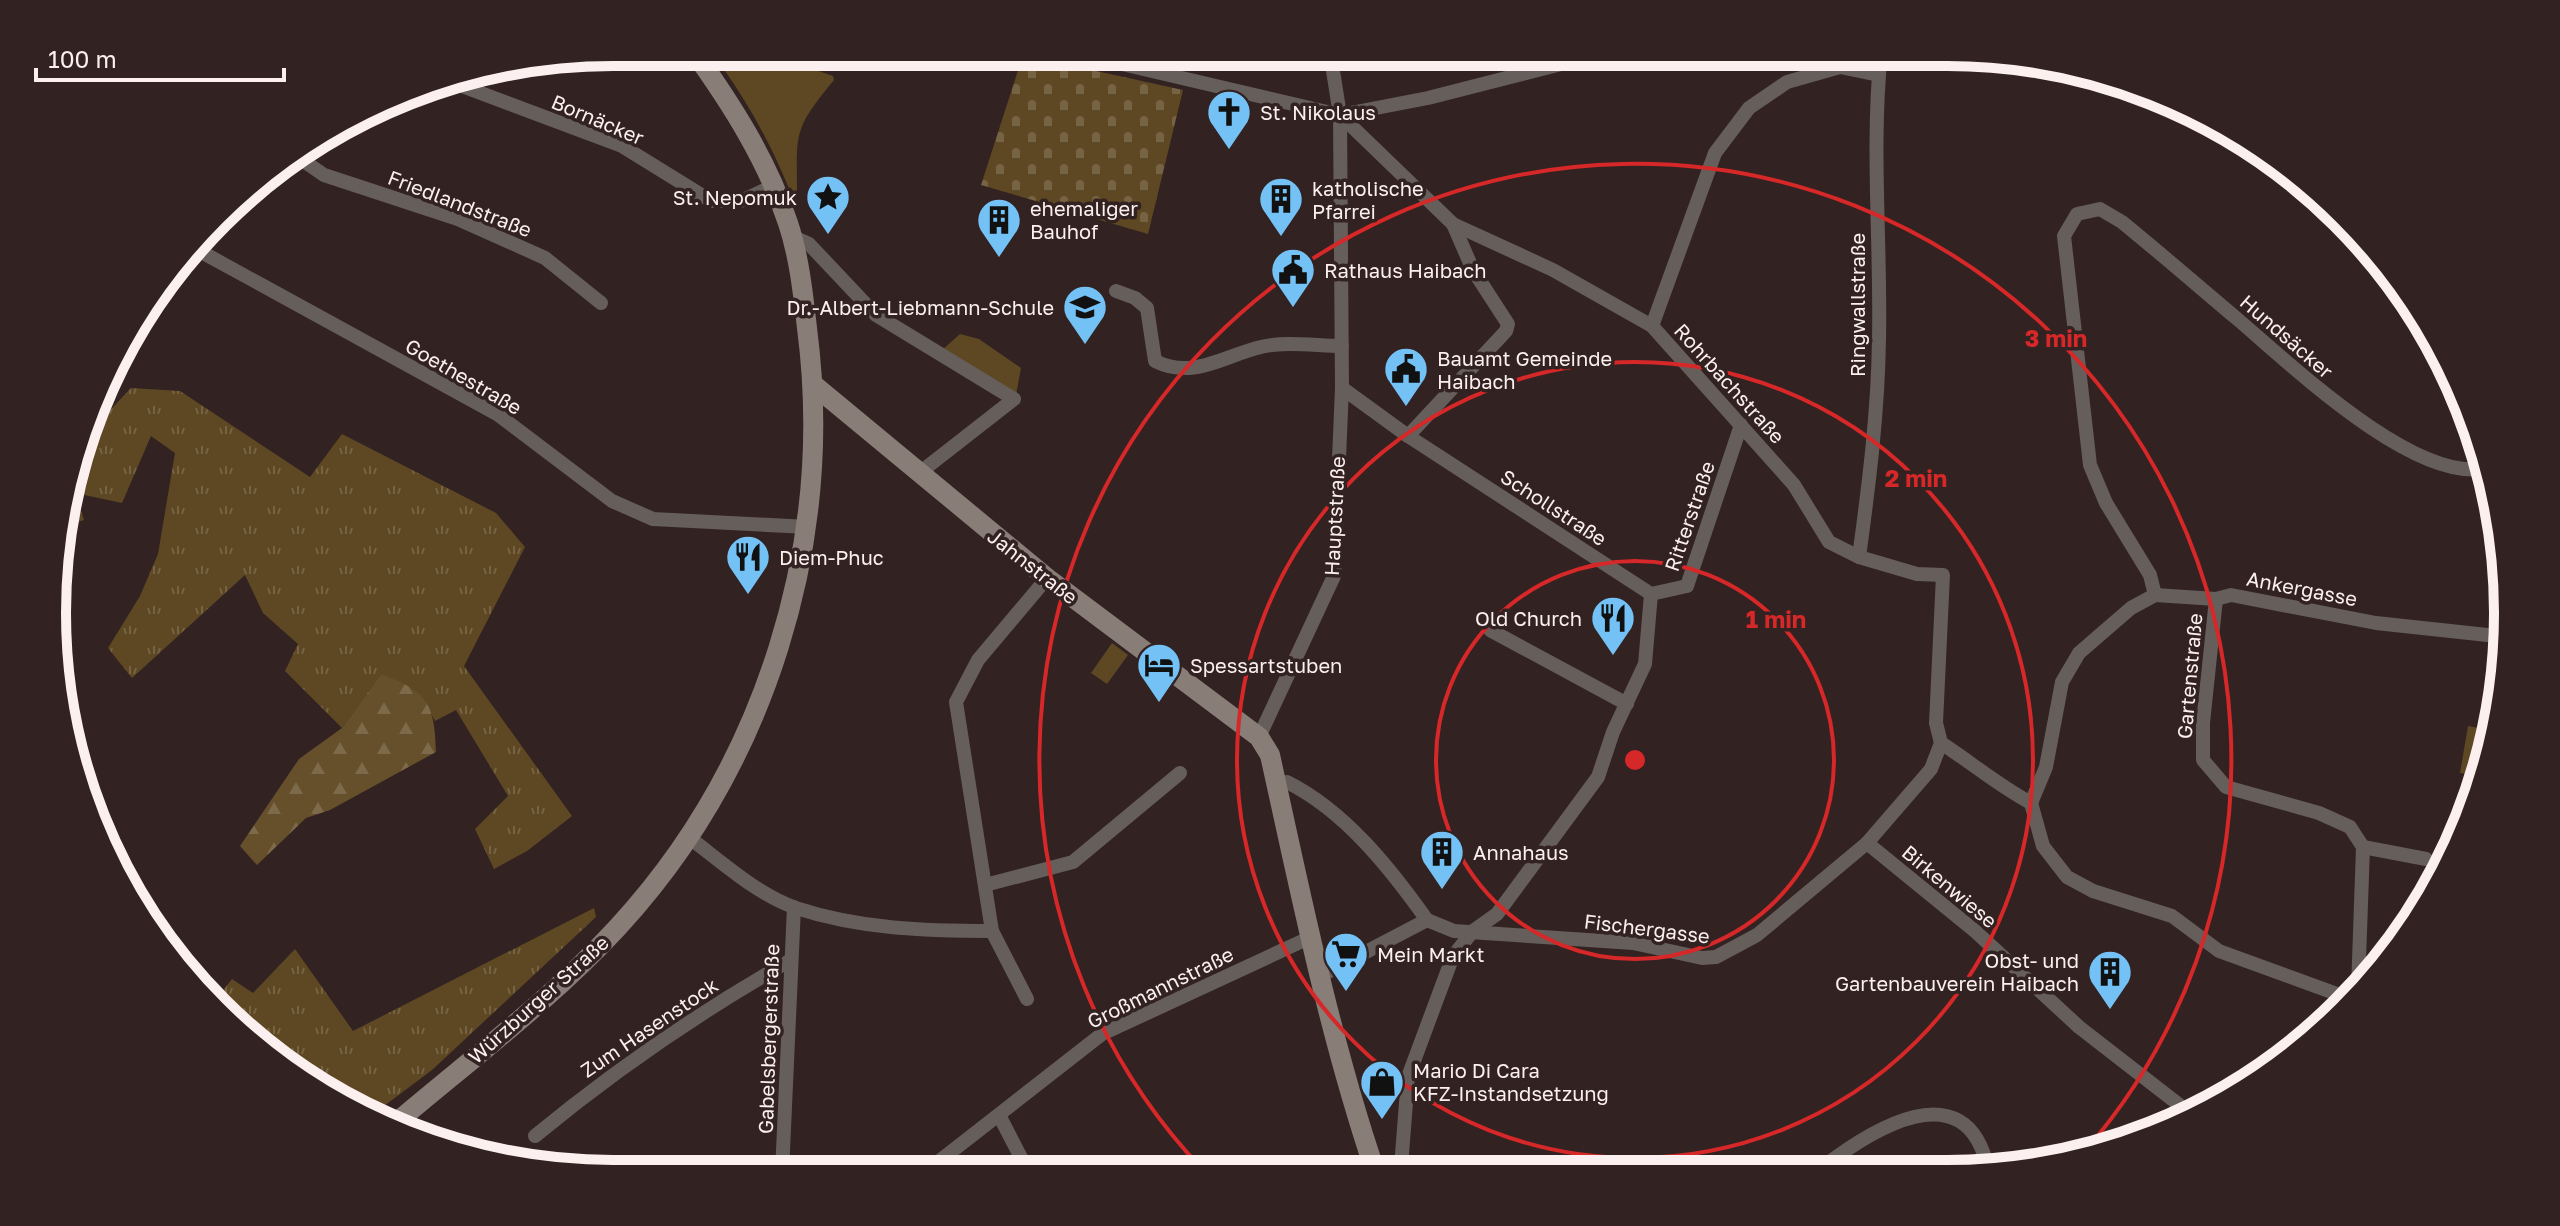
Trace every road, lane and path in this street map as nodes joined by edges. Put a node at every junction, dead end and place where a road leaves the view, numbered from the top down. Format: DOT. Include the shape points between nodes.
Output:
graph roads {
  1 [pos="704,66"];
  2 [pos="1138,66"];
  3 [pos="1332,66"];
  4 [pos="1555,66"];
  5 [pos="1880,66"];
  6 [pos="1879,75"];
  7 [pos="464,87"];
  8 [pos="1340,115"];
  9 [pos="304,161"];
  10 [pos="773,186"];
  11 [pos="1453,224"];
  12 [pos="791,236"];
  13 [pos="202,252"];
  14 [pos="1116,291"];
  15 [pos="601,303"];
  16 [pos="1652,326"];
  17 [pos="1342,346"];
  18 [pos="815,386"];
  19 [pos="1342,388"];
  20 [pos="1741,425"];
  21 [pos="1408,436"];
  22 [pos="2474,467"];
  23 [pos="918,474"];
  24 [pos="808,527"];
  25 [pos="1859,557"];
  26 [pos="1047,578"];
  27 [pos="1651,594"];
  28 [pos="2155,595"];
  29 [pos="2216,599"];
  30 [pos="1490,630"];
  31 [pos="2493,636"];
  32 [pos="1627,704"];
  33 [pos="1259,737"];
  34 [pos="1941,743"];
  35 [pos="1180,773"];
  36 [pos="1276,785"];
  37 [pos="2031,803"];
  38 [pos="687,836"];
  39 [pos="1867,843"];
  40 [pos="2363,847"];
  41 [pos="2426,859"];
  42 [pos="985,885"];
  43 [pos="794,907"];
  44 [pos="1427,920"];
  45 [pos="992,931"];
  46 [pos="1473,931"];
  47 [pos="1309,938"];
  48 [pos="791,960"];
  49 [pos="2359,973"];
  50 [pos="1322,975"];
  51 [pos="2339,995"];
  52 [pos="1027,999"];
  53 [pos="2182,1107"];
  54 [pos="402,1117"];
  55 [pos="1000,1117"];
  56 [pos="535,1136"];
  57 [pos="1985,1159"];
  58 [pos="783,1160"];
  59 [pos="942,1160"];
  60 [pos="1022,1160"];
  61 [pos="1371,1160"];
  62 [pos="1402,1160"];
  63 [pos="1834,1160"];
  1 -- 10 [label="main road, Würzburger Straße" via="760,155"];
  2 -- 8 [label="street"];
  3 -- 8 [label="street, Hauptstraße"];
  4 -- 8 [label="street"];
  5 -- 6 [label="street, Ringwallstraße"];
  6 -- 16 [label="street" via="1840,67 1787,82 1749,108 1715,153"];
  6 -- 25 [label="street, Ringwallstraße" via="1879,339 1874,453"];
  7 -- 10 [label="street, Bornäcker" via="622,146 711,201 741,201"];
  8 -- 11 [label="street, Rohrbachstraße"];
  8 -- 17 [label="street, Hauptstraße"];
  9 -- 15 [label="street, Friedlandstraße" via="324,175 458,219 545,258"];
  10 -- 12 [label="main road, Würzburger Straße"];
  11 -- 16 [label="street, Rohrbachstraße" via="1553,270"];
  11 -- 21 [label="street" via="1473,270 1508,324"];
  12 -- 18 [label="main road, Würzburger Straße"];
  12 -- 23 [label="street" via="809,244 876,315 1014,399"];
  13 -- 24 [label="street, Goethestraße" via="497,414 612,501 653,519"];
  14 -- 17 [label="street" via="1147,308 1155,361 1174,370 1202,368 1263,346"];
  16 -- 20 [label="street, Rohrbachstraße"];
  17 -- 19 [label="street, Hauptstraße"];
  18 -- 23 [label="main road, Jahnstraße"];
  18 -- 24 [label="main road, Würzburger Straße"];
  19 -- 21 [label="street, Schollstraße"];
  19 -- 33 [label="street, Hauptstraße" via="1334,576"];
  20 -- 25 [label="street, Rohrbachstraße" via="1794,485 1829,542"];
  20 -- 27 [label="street, Ritterstraße" via="1687,586"];
  21 -- 27 [label="street, Schollstraße"];
  22 -- 28 [label="street, Hundsäcker" via="2435,462 2377,430 2316,388 2122,222 2100,209 2074,208 2064,236 2090,465 2106,503 2150,575"];
  23 -- 26 [label="main road, Jahnstraße"];
  24 -- 38 [label="main road, Würzburger Straße" via="765,689 719,786"];
  25 -- 34 [label="street, Rohrbachstraße" via="1917,574 1943,575 1936,723"];
  26 -- 33 [label="main road, Jahnstraße"];
  26 -- 42 [label="street" via="978,660 956,702"];
  27 -- 32 [label="street" via="1645,664"];
  28 -- 29 [label="street, Ankergasse"];
  28 -- 37 [label="street" via="2131,608 2079,653 2062,682 2046,767"];
  29 -- 31 [label="street, Ankergasse" via="2231,595 2376,623"];
  29 -- 40 [label="street, Gartenstraße" via="2203,760 2226,787 2319,813 2350,827"];
  30 -- 32 [label="street"];
  32 -- 46 [label="street" via="1598,777 1497,914"];
  33 -- 36 [label="main road" via="1270,755"];
  34 -- 37 [label="street"];
  34 -- 39 [label="street, Fischergasse" via="1931,769"];
  35 -- 42 [label="street" via="1073,862"];
  36 -- 44 [label="street" via="1287,782 1304,790 1385,861"];
  36 -- 47 [label="main road"];
  37 -- 51 [label="street" via="2043,846 2067,877 2093,891 2172,916 2219,951"];
  38 -- 43 [label="street" via="748,882"];
  38 -- 54 [label="main road, Würzburger Straße" via="619,926"];
  39 -- 46 [label="street, Fischergasse" via="1757,935 1716,957 1633,943"];
  39 -- 53 [label="street, Birkenwiese" via="1975,931 2079,1027"];
  40 -- 41 [label="street"];
  40 -- 49 [label="street"];
  42 -- 45 [label="street"];
  43 -- 45 [label="street" via="902,931"];
  43 -- 48 [label="street, Gabelsbergerstraße"];
  44 -- 46 [label="street, Fischergasse" via="1454,931"];
  44 -- 50 [label="street"];
  45 -- 52 [label="street"];
  46 -- 62 [label="street" via="1453,956 1408,1077"];
  47 -- 50 [label="main road"];
  47 -- 55 [label="street, Großmannstraße" via="1102,1034"];
  48 -- 56 [label="street, Zum Hasenstock" via="601,1081"];
  48 -- 58 [label="street, Gabelsbergerstraße"];
  50 -- 61 [label="main road" via="1344,1079"];
  55 -- 59 [label="street, Großmannstraße"];
  55 -- 60 [label="street"];
  57 -- 63 [label="street" via="1978,1138 1965,1126 1934,1112 1895,1120"];
}
